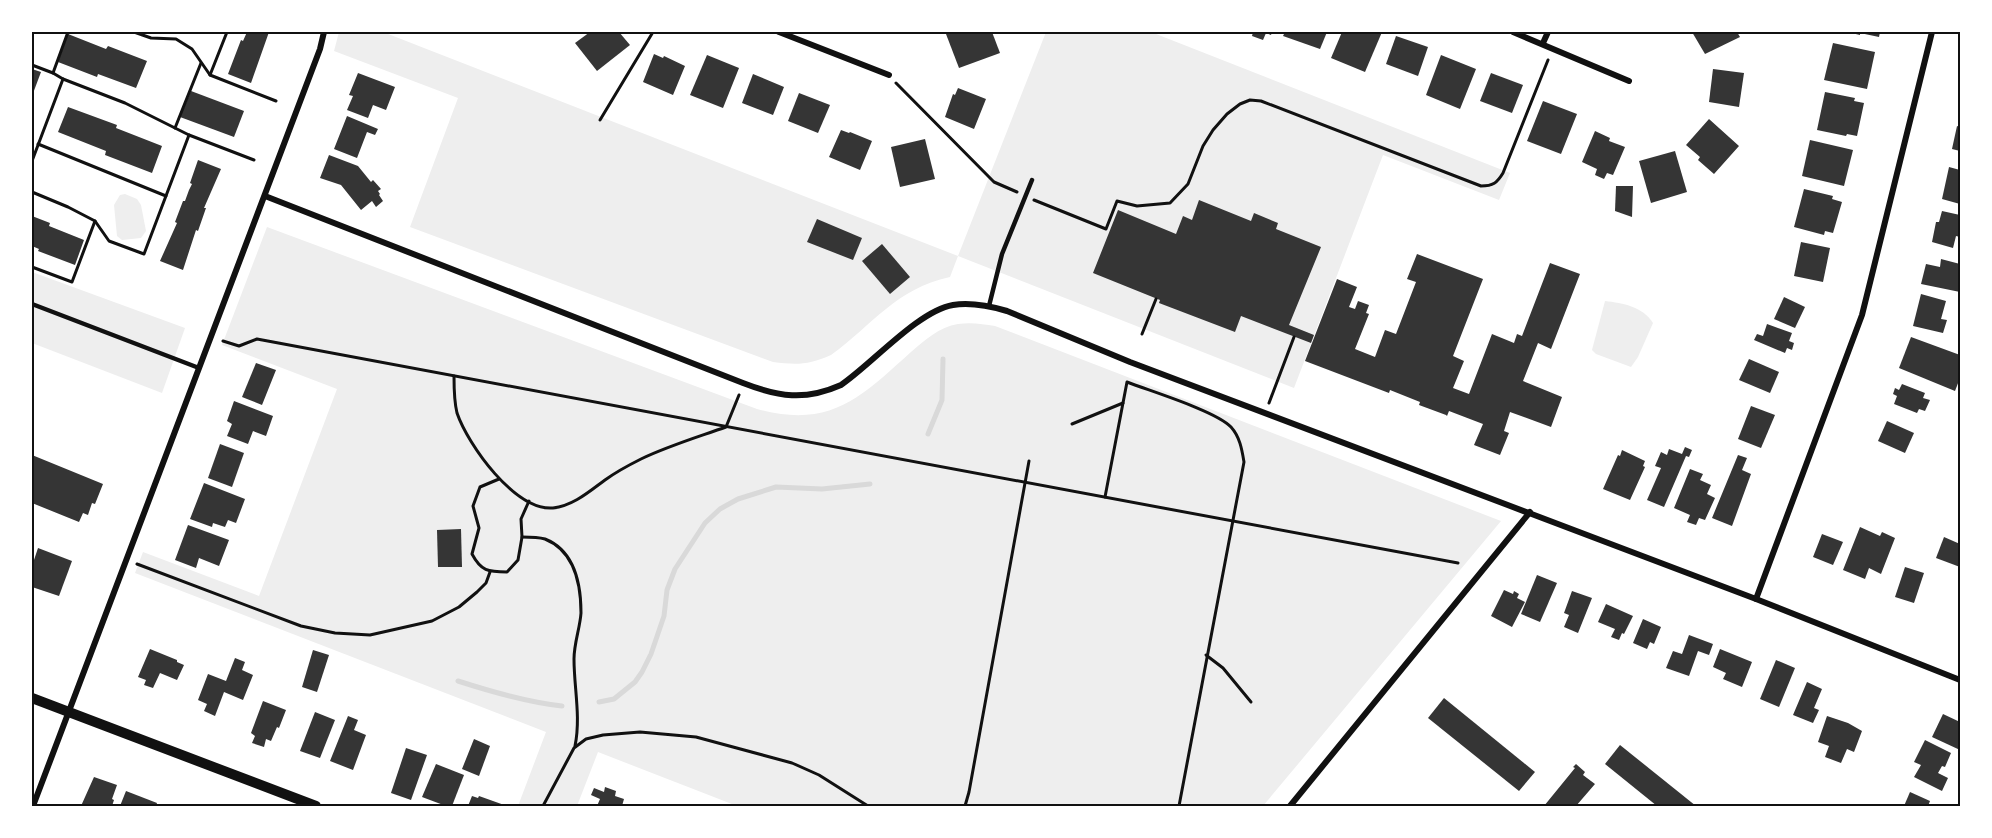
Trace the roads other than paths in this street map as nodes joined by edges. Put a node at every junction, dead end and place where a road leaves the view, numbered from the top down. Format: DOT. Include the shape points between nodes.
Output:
graph roads {
  1 [pos="324,32"];
  2 [pos="779,32"];
  3 [pos="1514,32"];
  4 [pos="1548,32"];
  5 [pos="1932,32"];
  6 [pos="1543,43"];
  7 [pos="889,75"];
  8 [pos="1629,81"];
  9 [pos="1032,180"];
  10 [pos="265,196"];
  11 [pos="32,304"];
  12 [pos="989,306"];
  13 [pos="199,368"];
  14 [pos="1530,512"];
  15 [pos="1756,598"];
  16 [pos="1960,680"];
  17 [pos="32,698"];
  18 [pos="69,713"];
  19 [pos="33,807"];
  20 [pos="316,807"];
  21 [pos="1290,807"];
  1 -- 10 [label="street"];
  2 -- 7 [label="street"];
  3 -- 6 [label="street"];
  4 -- 6 [label="street"];
  5 -- 15 [label="street" via="1862,315"];
  6 -- 8 [label="street"];
  9 -- 12 [label="lane" via="1002,254"];
  10 -- 12 [label="street" via="743,384 779,394 811,395 841,385 916,323 942,308"];
  10 -- 13 [label="street"];
  11 -- 13 [label="lane"];
  12 -- 14 [label="street"];
  13 -- 18 [label="street"];
  14 -- 15 [label="street"];
  14 -- 21 [label="street"];
  15 -- 16 [label="street"];
  17 -- 18 [label="street"];
  18 -- 19 [label="street"];
  18 -- 20 [label="street"];
}
